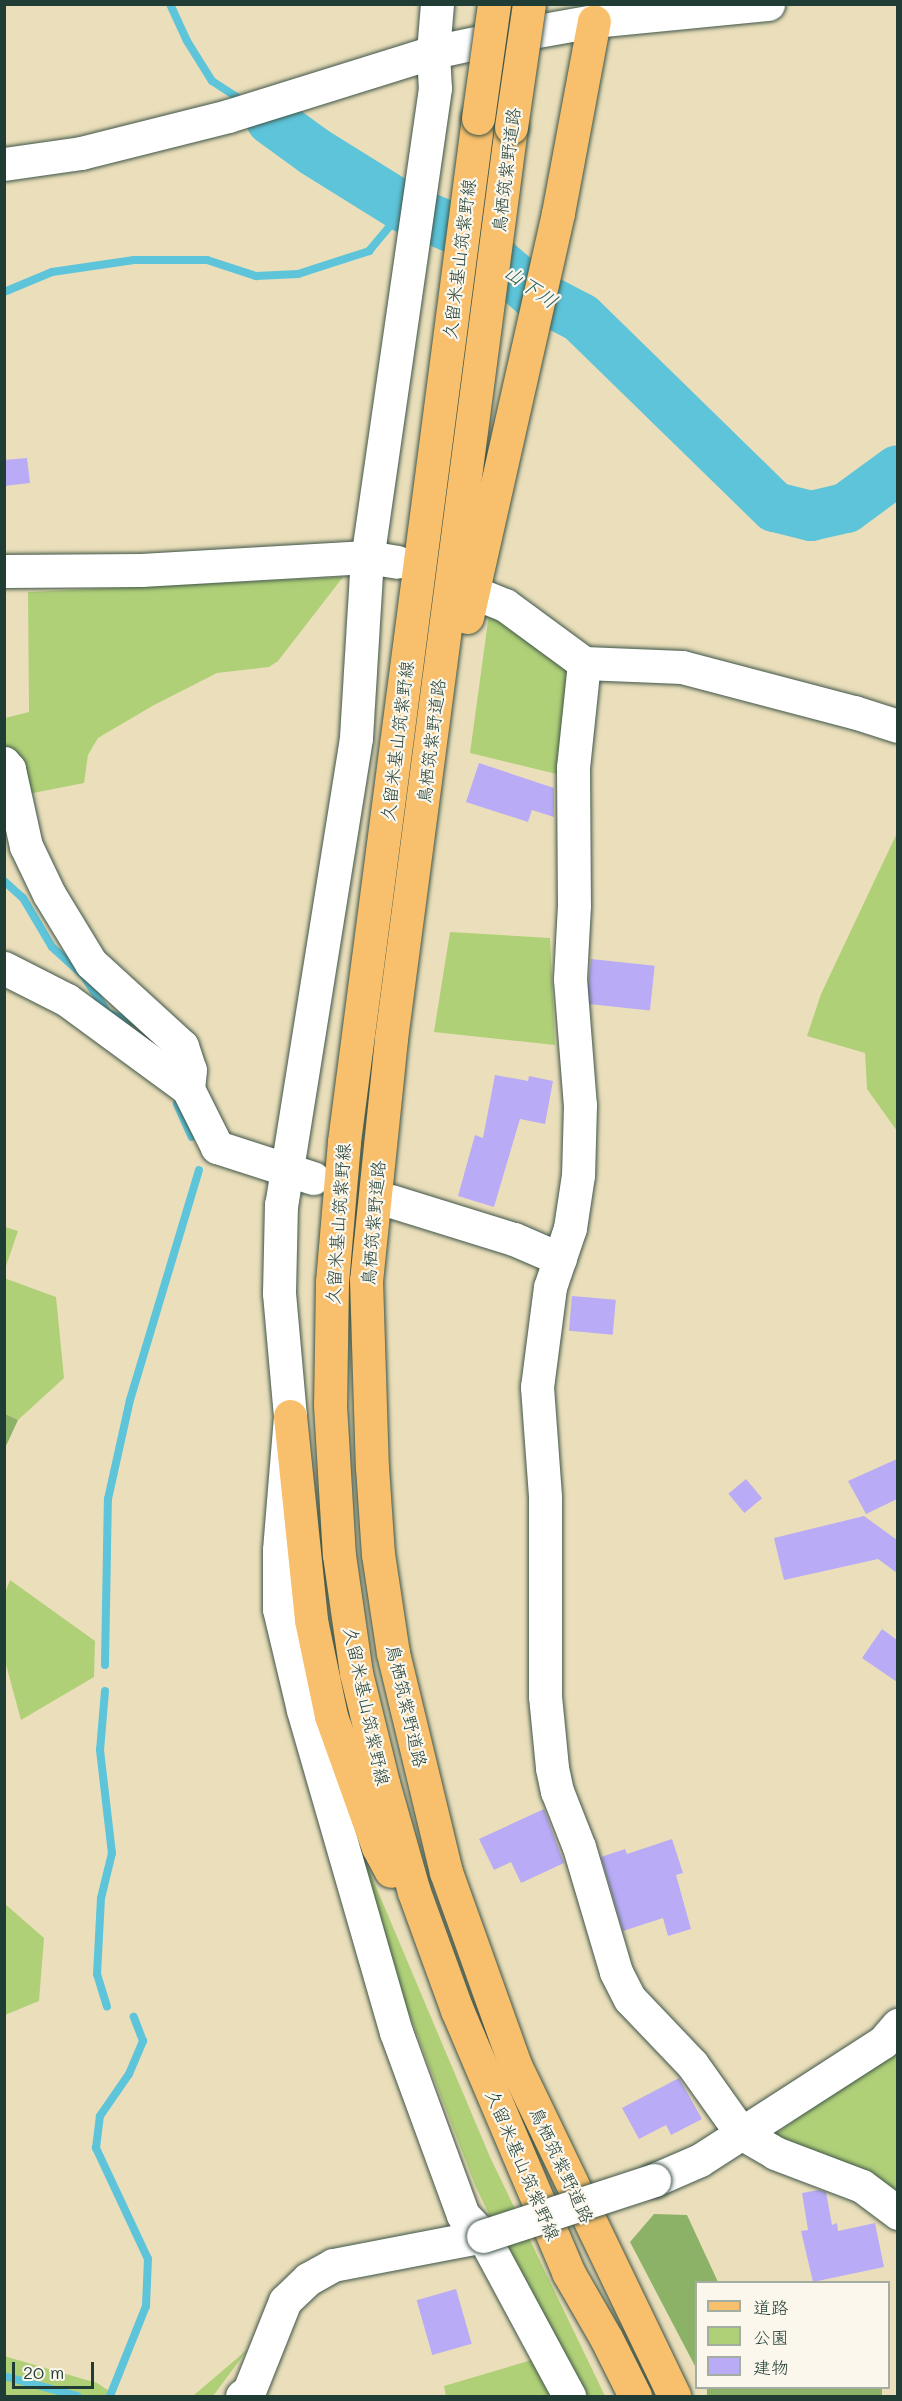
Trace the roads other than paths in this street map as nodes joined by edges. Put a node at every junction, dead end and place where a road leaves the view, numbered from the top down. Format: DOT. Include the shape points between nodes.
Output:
graph roads {
  1 [pos="437,4"];
  2 [pos="494,4"];
  3 [pos="529,4"];
  4 [pos="768,4"];
  5 [pos="594,21"];
  6 [pos="433,51"];
  7 [pos="4,164"];
  8 [pos="382,560"];
  9 [pos="4,571"];
  10 [pos="485,597"];
  11 [pos="584,663"];
  12 [pos="897,726"];
  13 [pos="4,763"];
  14 [pos="414,874"];
  15 [pos="4,968"];
  16 [pos="188,1089"];
  17 [pos="299,1173"];
  18 [pos="391,1201"];
  19 [pos="560,1258"];
  20 [pos="290,1416"];
  21 [pos="436,1952"];
  22 [pos="897,2025"];
  23 [pos="741,2133"];
  24 [pos="897,2213"];
  25 [pos="483,2236"];
  26 [pos="242,2397"];
  27 [pos="569,2397"];
  28 [pos="635,2397"];
  29 [pos="674,2397"];
  1 -- 6 [label="street"];
  2 -- 21 [label="main road, 久留米基山筑紫野線, bridge" via="344,1142 332,1282 330,1394 339,1554 356,1673 414,1892"];
  3 -- 14 [label="main road, 鳥栖筑紫野道路, bridge"];
  4 -- 5 [label="street"];
  5 -- 6 [label="street"];
  5 -- 14 [label="main road" via="558,213 497,478"];
  6 -- 7 [label="street" via="228,116 81,153"];
  6 -- 8 [label="street" via="435,88 416,227"];
  8 -- 9 [label="street"];
  8 -- 17 [label="street"];
  10 -- 11 [label="street" via="505,605"];
  11 -- 12 [label="street" via="682,667"];
  11 -- 19 [label="street" via="573,767 570,979 580,1105 578,1175 570,1228"];
  13 -- 16 [label="street" via="9,769 26,846 49,894 92,963 182,1046 190,1070"];
  14 -- 29 [label="main road, 鳥栖筑紫野道路" via="391,1039 366,1280 378,1554 393,1653 446,1872 515,2065"];
  15 -- 16 [label="street" via="67,1000"];
  16 -- 17 [label="street" via="217,1147"];
  17 -- 20 [label="street" via="281,1204 279,1293"];
  18 -- 19 [label="street" via="514,1239"];
  19 -- 23 [label="street" via="550,1287 537,1387 545,1497 545,1696 556,1791 579,1847 616,1972 630,1999 692,2064"];
  20 -- 21 [label="main road" via="311,1620 331,1716 378,1847"];
  20 -- 25 [label="street" via="279,1550 279,1609 303,1710 396,2032 463,2215"];
  21 -- 28 [label="main road, 久留米基山筑紫野線" via="568,2272"];
  22 -- 23 [label="street" via="883,2042"];
  23 -- 24 [label="street" via="775,2153 862,2186"];
  23 -- 25 [label="street, bridge" via="700,2160 654,2180"];
  25 -- 26 [label="street" via="333,2265 308,2279 285,2301 249,2391"];
  25 -- 27 [label="street"];
}
